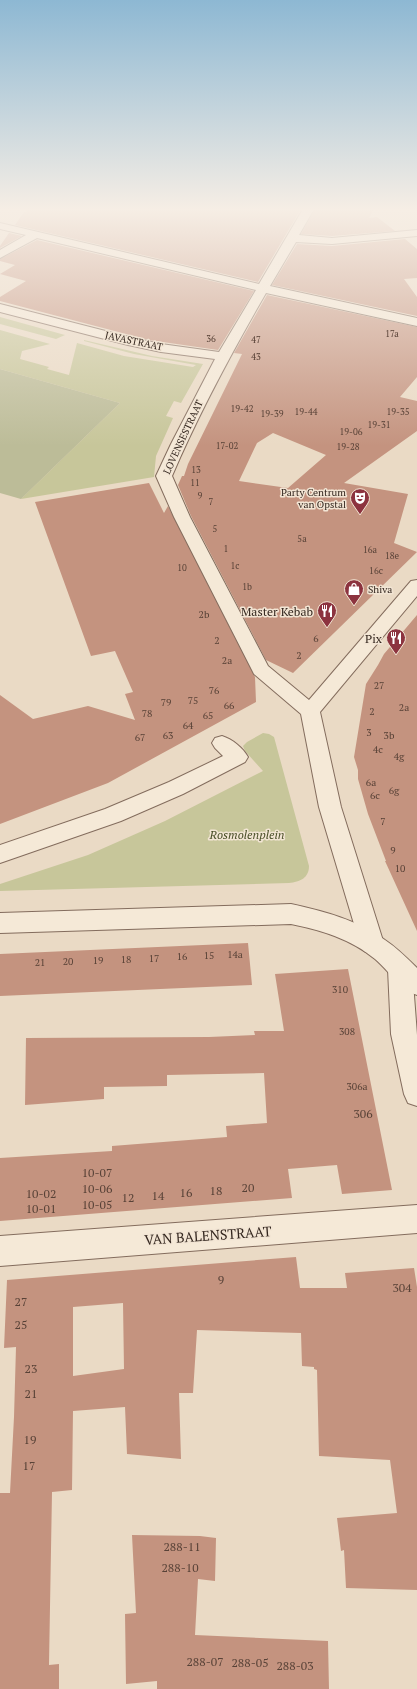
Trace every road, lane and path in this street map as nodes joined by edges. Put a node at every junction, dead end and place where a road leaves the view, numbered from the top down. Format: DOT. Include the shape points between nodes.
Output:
graph roads {
  1 [pos="262,288"];
  2 [pos="0,308"];
  3 [pos="417,322"];
  4 [pos="223,356"];
  5 [pos="417,585"];
  6 [pos="310,712"];
  7 [pos="222,743"];
  8 [pos="0,854"];
  9 [pos="0,923"];
  10 [pos="372,944"];
  11 [pos="409,976"];
  12 [pos="417,1094"];
  13 [pos="417,1219"];
  14 [pos="0,1251"];
  1 -- 3 [label="street"];
  1 -- 4 [label="street, LOVENSESTRAAT"];
  2 -- 4 [label="street, JAVASTRAAT" via="128,341"];
  4 -- 6 [label="street, LOVENSESTRAAT" via="164,476 182,517 261,670"];
  5 -- 6 [label="street"];
  6 -- 10 [label="street" via="330,807"];
  7 -- 8 [label="street" via="238,757 113,816"];
  9 -- 10 [label="street" via="291,914 322,920"];
  10 -- 11 [label="street"];
  11 -- 12 [label="street" via="404,1034"];
  13 -- 14 [label="street, VAN BALENSTRAAT"];
}
